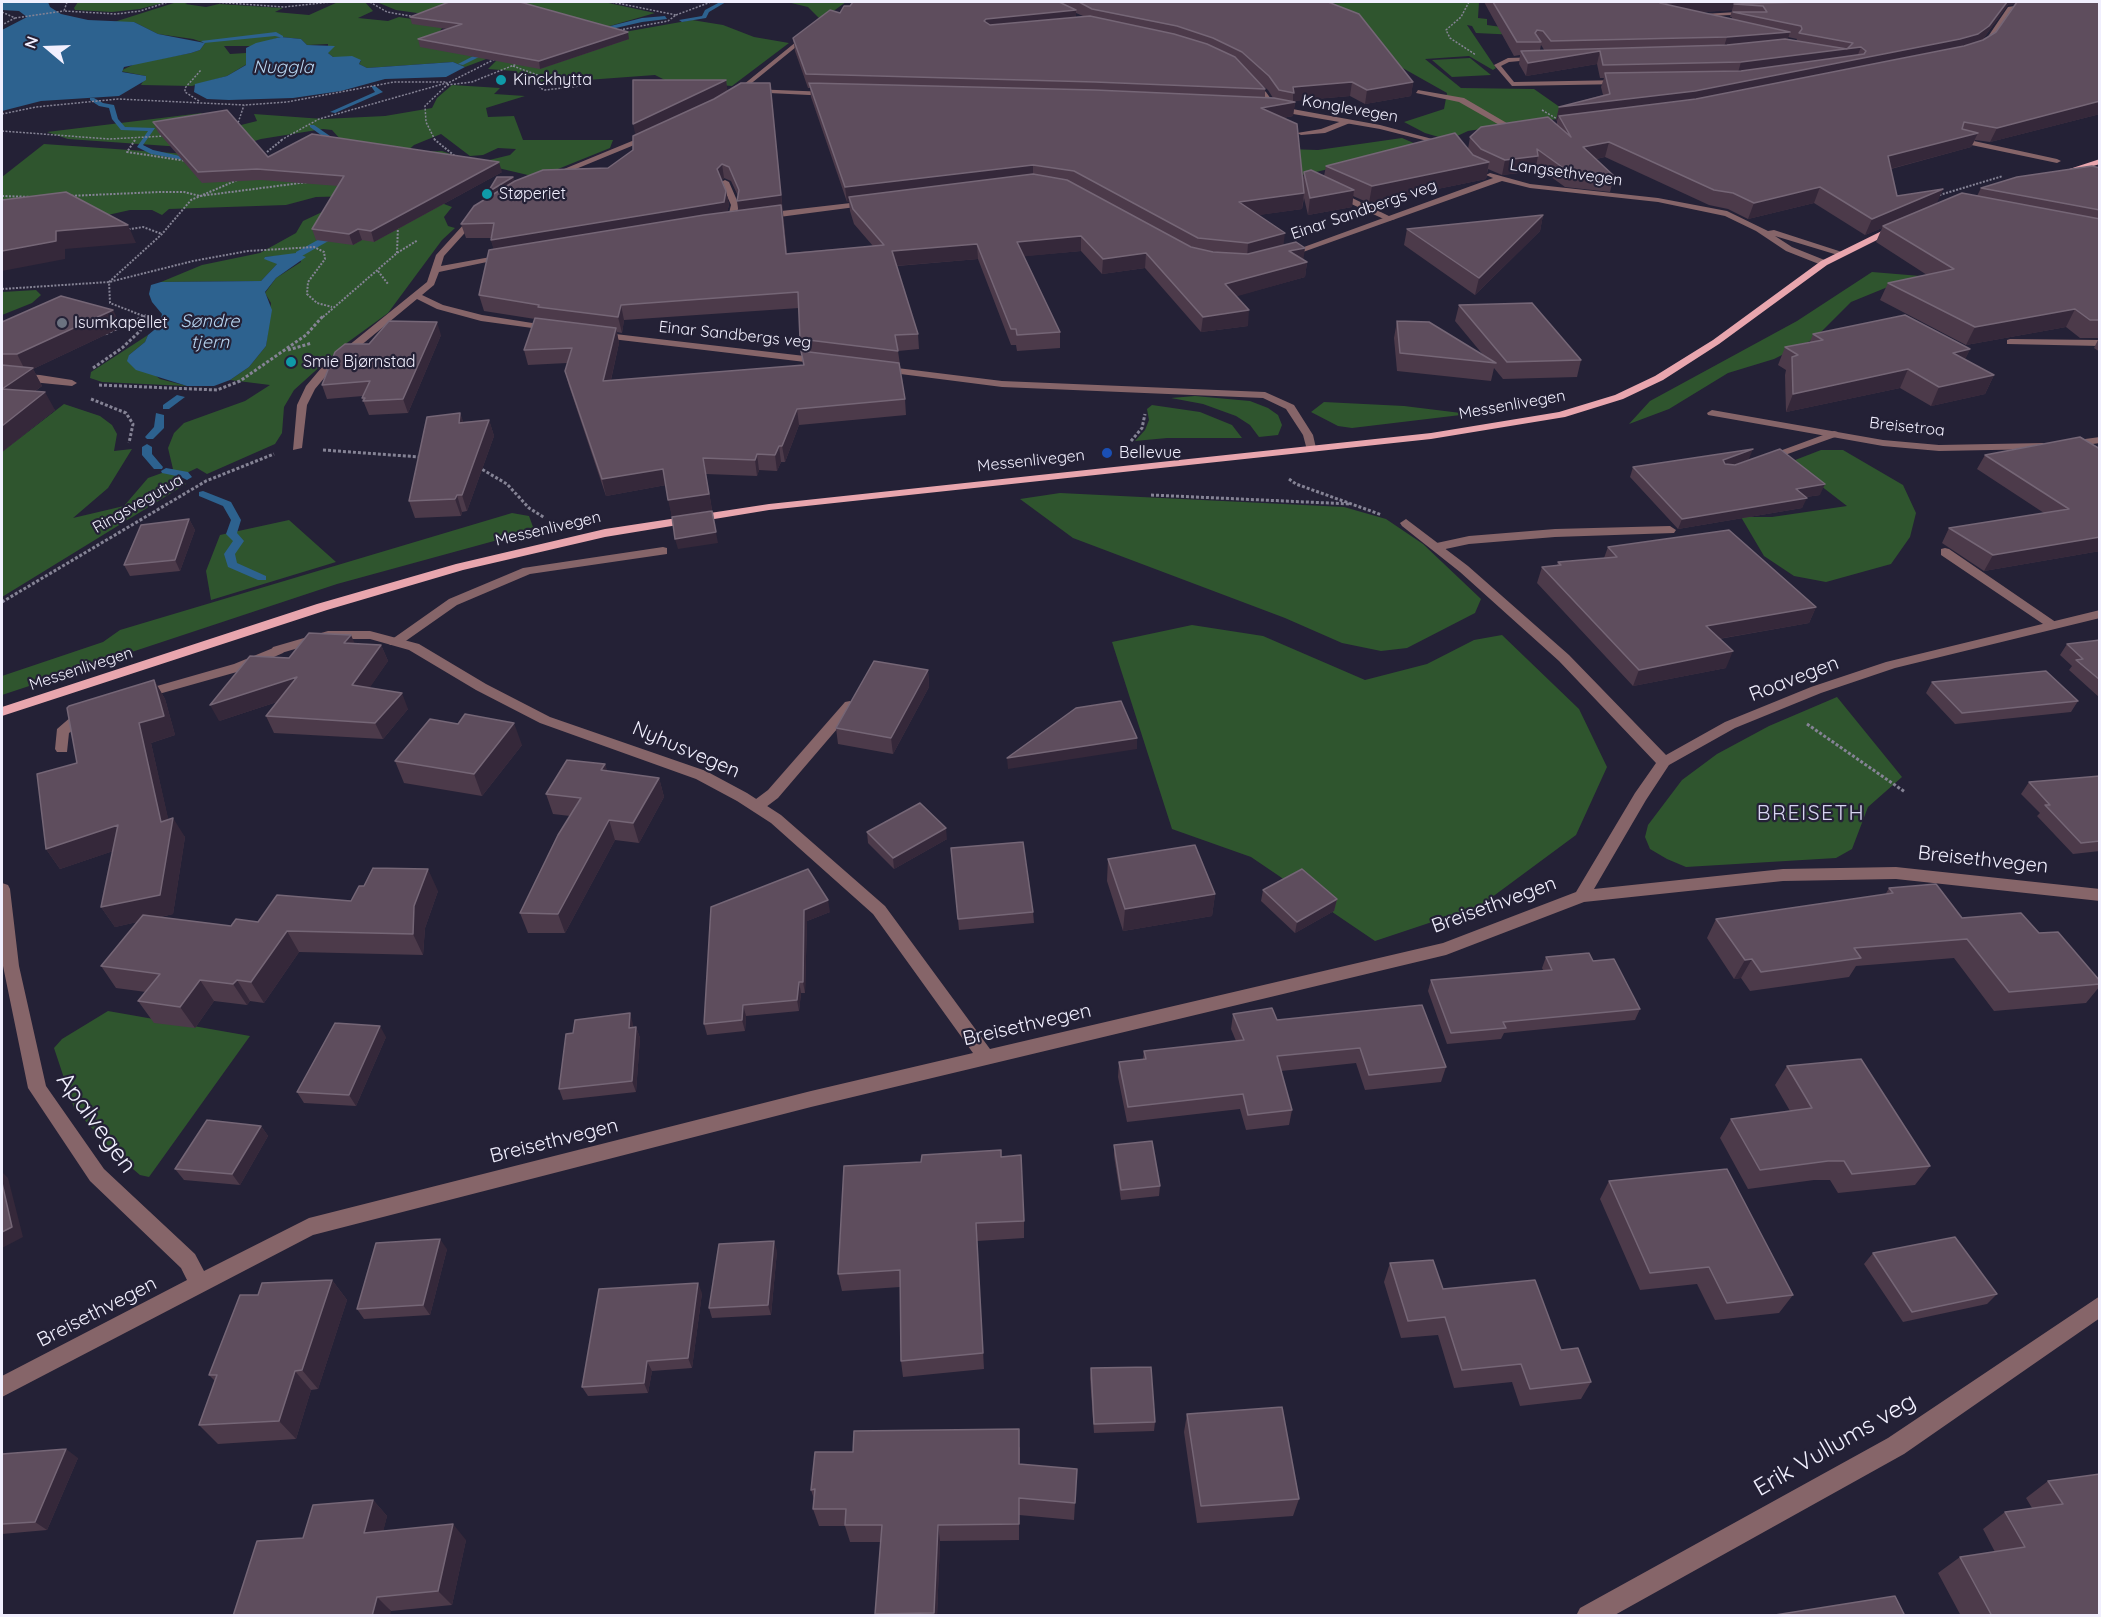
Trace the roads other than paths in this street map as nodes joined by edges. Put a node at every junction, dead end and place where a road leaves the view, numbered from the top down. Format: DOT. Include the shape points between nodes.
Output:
graph roads {
  1 [pos="2050,2"];
  2 [pos="1764,11"];
  3 [pos="1736,22"];
  4 [pos="816,29"];
  5 [pos="1542,52"];
  6 [pos="1968,52"];
  7 [pos="1243,74"];
  8 [pos="1627,82"];
  9 [pos="741,91"];
  10 [pos="1418,92"];
  11 [pos="835,94"];
  12 [pos="722,102"];
  13 [pos="1263,108"];
  14 [pos="1272,108"];
  15 [pos="1347,121"];
  16 [pos="1524,128"];
  17 [pos="1513,129"];
  18 [pos="1499,131"];
  19 [pos="661,132"];
  20 [pos="1301,132"];
  21 [pos="1960,140"];
  22 [pos="1452,145"];
  23 [pos="2057,161"];
  24 [pos="2100,161"];
  25 [pos="1482,172"];
  26 [pos="2047,177"];
  27 [pos="545,179"];
  28 [pos="1499,179"];
  29 [pos="725,182"];
  30 [pos="1331,191"];
  31 [pos="876,202"];
  32 [pos="483,211"];
  33 [pos="750,218"];
  34 [pos="741,219"];
  35 [pos="1391,219"];
  36 [pos="1907,222"];
  37 [pos="1759,229"];
  38 [pos="1841,253"];
  39 [pos="518,255"];
  40 [pos="1279,258"];
  41 [pos="1824,263"];
  42 [pos="436,270"];
  43 [pos="418,296"];
  44 [pos="560,330"];
  45 [pos="588,334"];
  46 [pos="2010,342"];
  47 [pos="2100,343"];
  48 [pos="838,363"];
  49 [pos="867,367"];
  50 [pos="2,376"];
  51 [pos="72,383"];
  52 [pos="1712,413"];
  53 [pos="1834,434"];
  54 [pos="2100,441"];
  55 [pos="297,448"];
  56 [pos="1311,448"];
  57 [pos="1755,462"];
  58 [pos="1406,523"];
  59 [pos="1670,530"];
  60 [pos="1436,547"];
  61 [pos="663,551"];
  62 [pos="1945,552"];
  63 [pos="2100,614"];
  64 [pos="2054,625"];
  65 [pos="394,642"];
  66 [pos="132,698"];
  67 [pos="850,705"];
  68 [pos="102,708"];
  69 [pos="2,712"];
  70 [pos="62,749"];
  71 [pos="1664,762"];
  72 [pos="757,807"];
  73 [pos="2,889"];
  74 [pos="2100,895"];
  75 [pos="1582,896"];
  76 [pos="986,1058"];
  77 [pos="200,1284"];
  78 [pos="2100,1306"];
  79 [pos="2,1387"];
  80 [pos="1588,1616"];
  1 -- 6 [label="street" via="2010,8 1987,42"];
  2 -- 3 [label="street" via="1682,17 1698,23"];
  4 -- 9 [label="street"];
  5 -- 8 [label="street" via="1547,59 1508,60 1497,65 1512,84"];
  7 -- 14 [label="street, Konglevegen" via="1264,93"];
  9 -- 11 [label="street"];
  9 -- 12 [label="street"];
  10 -- 17 [label="street" via="1461,100"];
  13 -- 14 [label="street"];
  14 -- 15 [label="street, Konglevegen"];
  15 -- 20 [label="street" via="1322,131"];
  15 -- 22 [label="street, Konglevegen"];
  16 -- 17 [label="street, Langsethvegen"];
  17 -- 18 [label="street, Langsethvegen"];
  19 -- 27 [label="street"];
  21 -- 23 [label="street"];
  24 -- 26 [label="main road"];
  25 -- 28 [label="street, Langsethvegen"];
  28 -- 35 [label="street, Einar Sandbergs veg"];
  28 -- 37 [label="street, Langsethvegen" via="1567,192 1697,207 1727,214"];
  29 -- 34 [label="street" via="735,205 727,221"];
  30 -- 35 [label="street"];
  31 -- 33 [label="street"];
  32 -- 42 [label="street" via="440,255"];
  35 -- 40 [label="street, Einar Sandbergs veg"];
  36 -- 38 [label="main road, Messenlivegen"];
  37 -- 38 [label="street, Langsethvegen"];
  37 -- 41 [label="street, Langsethvegen" via="1789,249"];
  38 -- 41 [label="main road, Messenlivegen"];
  39 -- 42 [label="street"];
  41 -- 56 [label="main road, Messenlivegen" via="1716,342 1659,378 1619,397 1561,415 1502,426"];
  42 -- 43 [label="street" via="430,284"];
  43 -- 44 [label="street" via="440,307 481,318"];
  43 -- 55 [label="street" via="326,369 310,388 302,405"];
  45 -- 48 [label="street, Einar Sandbergs veg"];
  46 -- 47 [label="street"];
  49 -- 56 [label="street" via="1002,384 1265,395 1290,406 1308,435"];
  50 -- 51 [label="street"];
  52 -- 53 [label="street, Breisetroa"];
  53 -- 54 [label="street, Breisetroa" via="1939,448 2004,449"];
  53 -- 57 [label="street"];
  56 -- 69 [label="main road, Messenlivegen" via="769,507 556,543 322,606"];
  58 -- 60 [label="street"];
  59 -- 60 [label="street" via="1545,534 1469,540"];
  60 -- 71 [label="street" via="1564,658"];
  61 -- 65 [label="street" via="527,571 453,602"];
  62 -- 64 [label="street"];
  63 -- 64 [label="street, Roavegen"];
  64 -- 71 [label="street, Roavegen" via="1891,665 1730,725"];
  65 -- 66 [label="street, Nyhusvegen" via="370,635 328,635 239,667"];
  65 -- 72 [label="street, Nyhusvegen" via="414,647 545,720 701,775"];
  67 -- 72 [label="street" via="773,794"];
  68 -- 70 [label="street" via="76,719 62,732"];
  71 -- 75 [label="street, Roavegen"];
  72 -- 76 [label="street, Nyhusvegen" via="829,863 879,910"];
  73 -- 77 [label="street, Apalvegen" via="11,966 37,1088 97,1175 188,1262"];
  74 -- 75 [label="street, Breisethvegen" via="1886,873 1783,875"];
  75 -- 76 [label="street, Breisethvegen" via="1446,949"];
  76 -- 77 [label="street, Breisethvegen" via="309,1227"];
  77 -- 79 [label="street, Breisethvegen"];
  78 -- 80 [label="street, Erik Vullums veg" via="1896,1446"];
}
